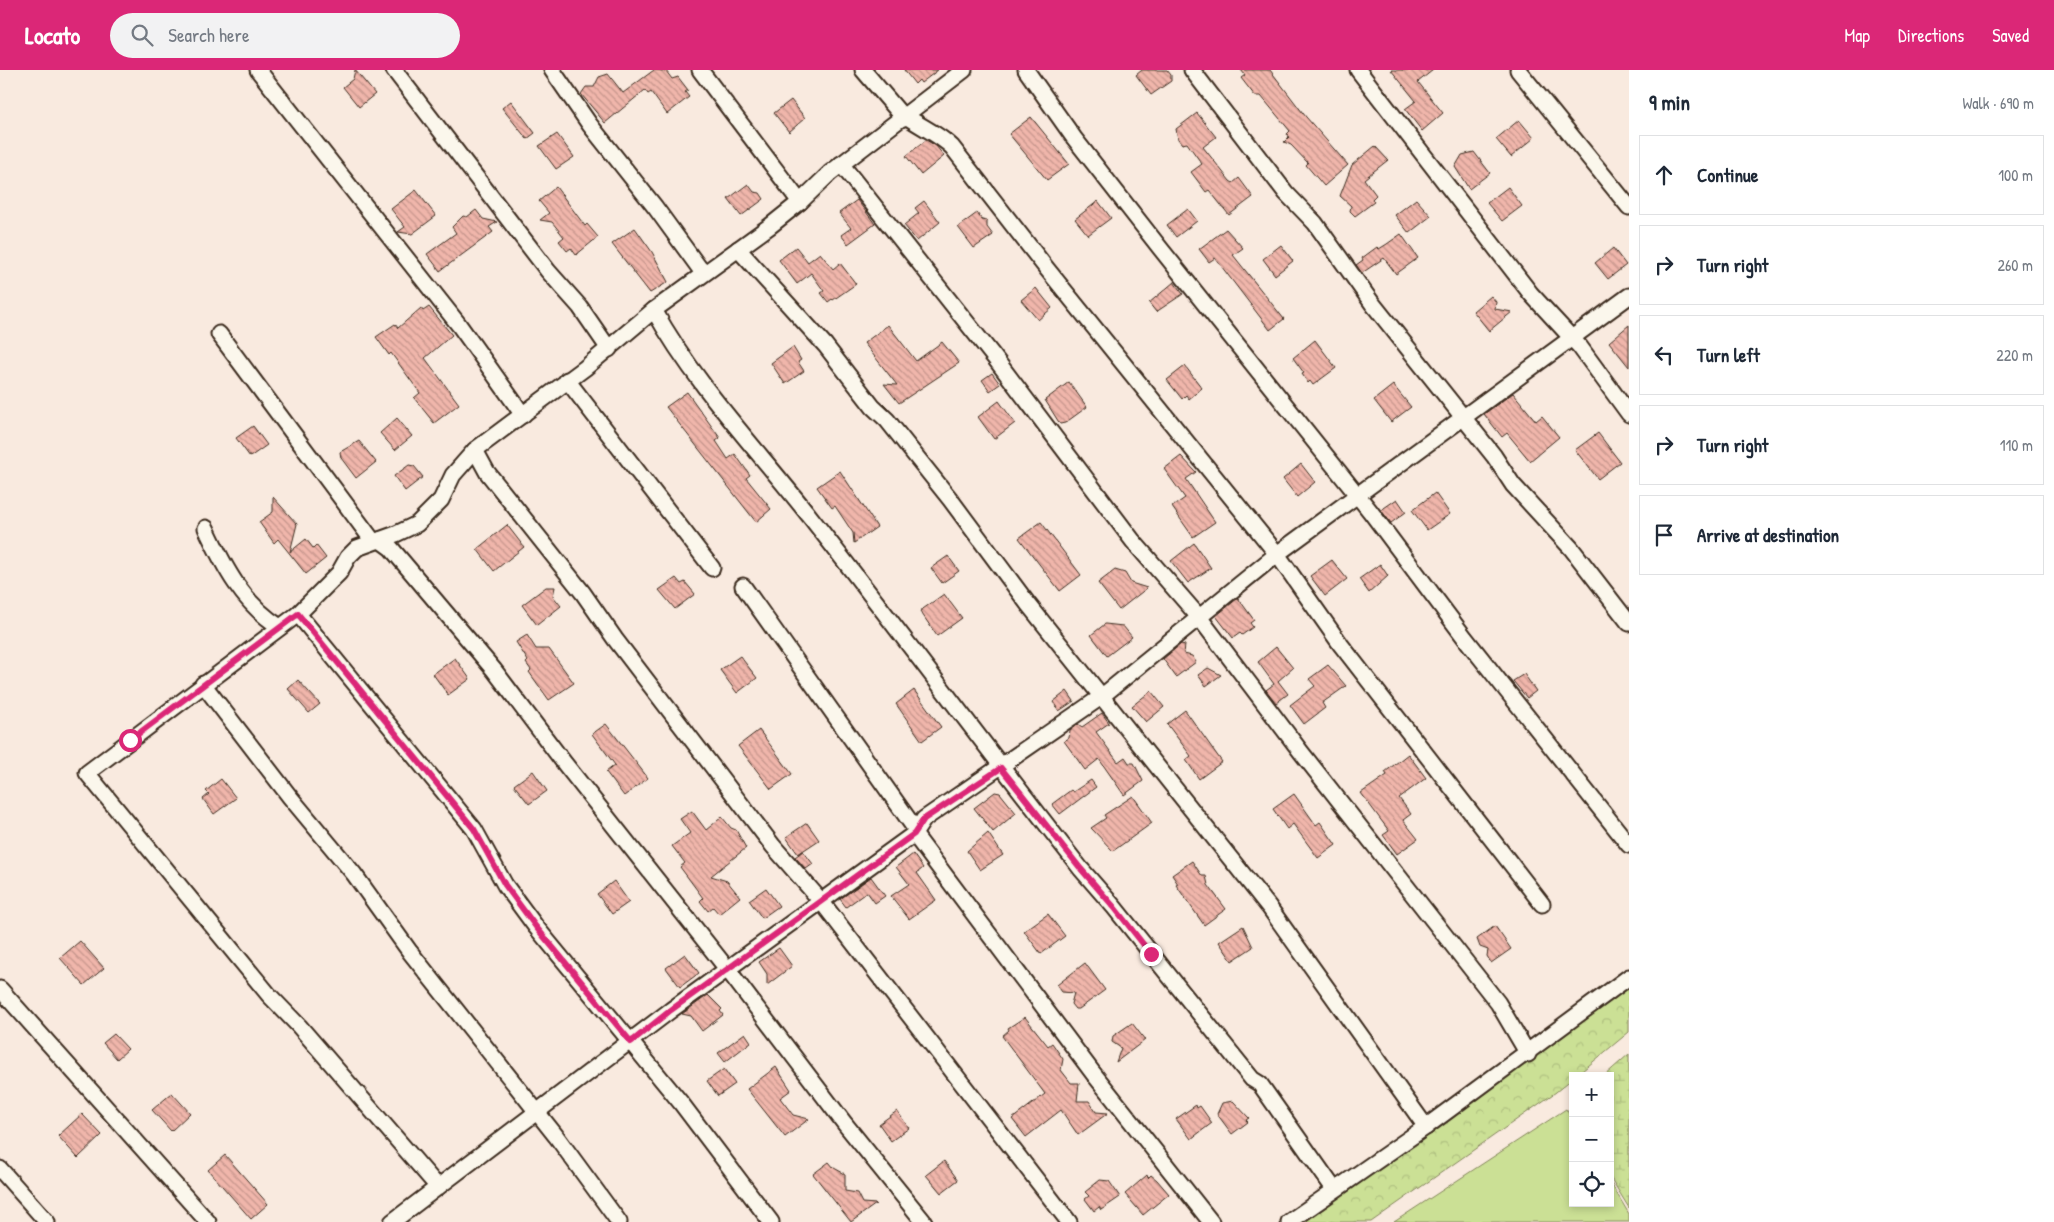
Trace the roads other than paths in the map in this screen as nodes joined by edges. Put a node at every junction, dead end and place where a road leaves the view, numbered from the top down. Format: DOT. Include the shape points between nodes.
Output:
graph roads {
  1 [pos="258,70"];
  2 [pos="394,70"];
  3 [pos="552,70"];
  4 [pos="700,70"];
  5 [pos="863,70"];
  6 [pos="964,70"];
  7 [pos="1026,70"];
  8 [pos="1192,70"];
  9 [pos="1358,70"];
  10 [pos="1518,70"];
  11 [pos="905,117"];
  12 [pos="841,164"];
  13 [pos="800,202"];
  14 [pos="1629,207"];
  15 [pos="738,249"];
  16 [pos="703,274"];
  17 [pos="1629,296"];
  18 [pos="654,310"];
  19 [pos="219,334"];
  20 [pos="1570,337"];
  21 [pos="609,349"];
  22 [pos="567,380"];
  23 [pos="1629,414"];
  24 [pos="523,415"];
  25 [pos="1462,418"];
  26 [pos="475,450"];
  27 [pos="1356,496"];
  28 [pos="206,528"];
  29 [pos="376,541"];
  30 [pos="1276,554"];
  31 [pos="712,568"];
  32 [pos="743,586"];
  33 [pos="298,614"];
  34 [pos="1199,617"];
  35 [pos="1629,623"];
  36 [pos="280,627"];
  37 [pos="202,684"];
  38 [pos="1101,697"];
  39 [pos="1001,768"];
  40 [pos="915,832"];
  41 [pos="1629,845"];
  42 [pos="821,901"];
  43 [pos="1542,904"];
  44 [pos="728,970"];
  45 [pos="1629,977"];
  46 [pos="0,989"];
  47 [pos="631,1042"];
  48 [pos="1528,1054"];
  49 [pos="538,1113"];
  50 [pos="1426,1127"];
  51 [pos="0,1169"];
  52 [pos="438,1187"];
  53 [pos="1334,1189"];
  54 [pos="46,1222"];
  55 [pos="208,1222"];
  56 [pos="392,1222"];
  57 [pos="619,1222"];
  58 [pos="771,1222"];
  59 [pos="924,1222"];
  60 [pos="1069,1222"];
  61 [pos="1211,1222"];
  62 [pos="1289,1222"];
  1 -- 24 [label="street" via="459,325"];
  2 -- 21 [label="street" via="548,271 580,307"];
  3 -- 16 [label="street"];
  4 -- 13 [label="street"];
  5 -- 11 [label="street"];
  6 -- 11 [label="street"];
  7 -- 27 [label="street" via="1074,138"];
  8 -- 25 [label="street" via="1286,193 1315,223 1372,303"];
  9 -- 20 [label="street" via="1532,294"];
  10 -- 14 [label="street"];
  11 -- 12 [label="street"];
  11 -- 30 [label="street" via="926,131 941,136 952,147"];
  12 -- 13 [label="street"];
  12 -- 34 [label="street" via="994,357 1133,541"];
  13 -- 15 [label="street"];
  15 -- 16 [label="street"];
  15 -- 38 [label="street" via="794,309 887,420"];
  16 -- 18 [label="street"];
  17 -- 20 [label="street"];
  18 -- 21 [label="street"];
  18 -- 39 [label="street" via="694,374 812,520"];
  19 -- 29 [label="street"];
  20 -- 23 [label="street"];
  20 -- 25 [label="street"];
  21 -- 22 [label="street"];
  22 -- 24 [label="street"];
  22 -- 31 [label="street"];
  24 -- 26 [label="street"];
  25 -- 27 [label="street"];
  25 -- 35 [label="street"];
  26 -- 29 [label="street" via="453,475 431,512 417,524"];
  26 -- 42 [label="street" via="487,472 583,593 614,638"];
  27 -- 30 [label="street"];
  27 -- 41 [label="street"];
  28 -- 36 [label="street" via="218,555 242,592 254,608"];
  29 -- 33 [label="street" via="358,548 348,557 339,573"];
  29 -- 44 [label="street" via="391,548 494,670"];
  30 -- 34 [label="street"];
  30 -- 43 [label="street" via="1341,645"];
  32 -- 40 [label="street"];
  33 -- 36 [label="street"];
  33 -- 47 [label="street" via="474,829 505,885"];
  34 -- 38 [label="street"];
  34 -- 48 [label="street" via="1498,1003"];
  36 -- 37 [label="street"];
  37 -- 49 [label="street" via="354,874 416,959"];
  37 -- 52 [label="street" via="87,772 269,995 300,1026"];
  38 -- 39 [label="street"];
  38 -- 50 [label="street" via="1269,907"];
  39 -- 40 [label="street" via="924,819"];
  39 -- 53 [label="street" via="1252,1079 1260,1084"];
  40 -- 42 [label="street"];
  40 -- 61 [label="street" via="1093,1073"];
  42 -- 44 [label="street"];
  42 -- 60 [label="street"];
  44 -- 47 [label="street"];
  44 -- 59 [label="street"];
  45 -- 48 [label="street"];
  46 -- 55 [label="street"];
  47 -- 49 [label="street"];
  47 -- 58 [label="street"];
  48 -- 50 [label="street"];
  49 -- 52 [label="street"];
  49 -- 57 [label="street"];
  50 -- 53 [label="street"];
  51 -- 54 [label="street"];
  52 -- 56 [label="street"];
  53 -- 62 [label="street"];
}
